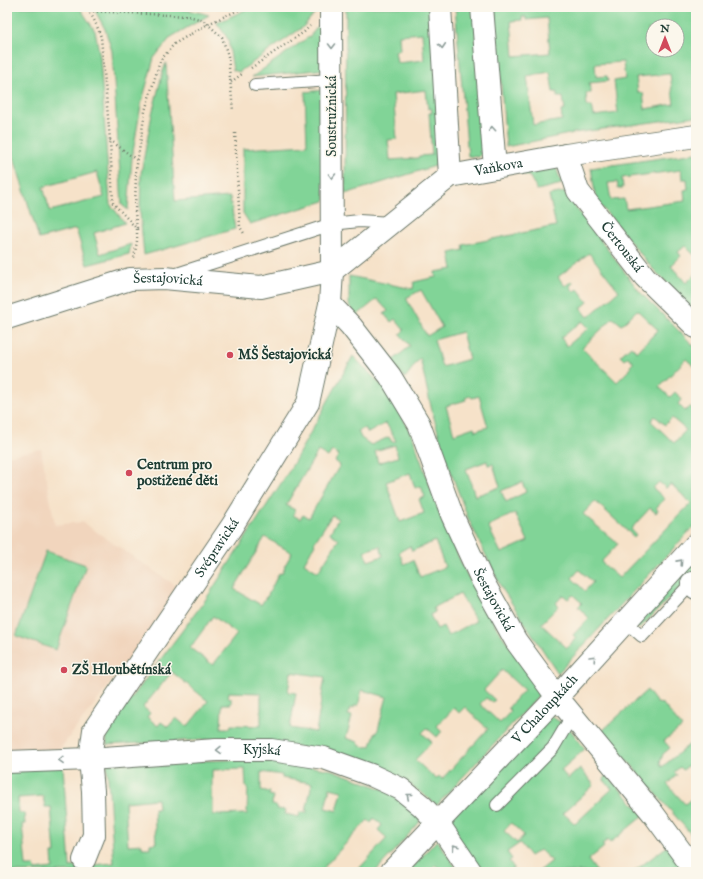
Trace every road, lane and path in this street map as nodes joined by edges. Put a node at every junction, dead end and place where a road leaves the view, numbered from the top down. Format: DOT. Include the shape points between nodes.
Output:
graph roads {
  1 [pos="85,7"];
  2 [pos="245,7"];
  3 [pos="331,7"];
  4 [pos="440,7"];
  5 [pos="482,7"];
  6 [pos="89,11"];
  7 [pos="313,22"];
  8 [pos="208,24"];
  9 [pos="249,69"];
  10 [pos="243,74"];
  11 [pos="332,80"];
  12 [pos="230,82"];
  13 [pos="255,85"];
  14 [pos="233,111"];
  15 [pos="235,133"];
  16 [pos="696,136"];
  17 [pos="110,140"];
  18 [pos="566,155"];
  19 [pos="138,161"];
  20 [pos="495,168"];
  21 [pos="450,176"];
  22 [pos="392,223"];
  23 [pos="332,224"];
  24 [pos="137,229"];
  25 [pos="253,250"];
  26 [pos="332,271"];
  27 [pos="164,278"];
  28 [pos="130,279"];
  29 [pos="330,304"];
  30 [pos="7,318"];
  31 [pos="696,327"];
  32 [pos="696,544"];
  33 [pos="695,583"];
  34 [pos="626,622"];
  35 [pos="557,697"];
  36 [pos="572,716"];
  37 [pos="90,759"];
  38 [pos="7,762"];
  39 [pos="497,805"];
  40 [pos="438,822"];
  41 [pos="84,860"];
  42 [pos="391,872"];
  43 [pos="471,872"];
  44 [pos="696,872"];
  1 -- 6 [label="path"];
  2 -- 8 [label="path"];
  3 -- 11 [label="street, Soustružnická, one-way"];
  4 -- 21 [label="street, one-way"];
  20 -- 5 [label="street, one-way"];
  6 -- 8 [label="path" via="188,16"];
  6 -- 17 [label="path" via="101,37"];
  7 -- 9 [label="path" via="304,32"];
  8 -- 12 [label="path" via="222,37 228,56"];
  8 -- 19 [label="path" via="174,44 160,61 145,111"];
  10 -- 12 [label="path"];
  11 -- 13 [label="lane"];
  11 -- 23 [label="street, Soustružnická, one-way"];
  12 -- 14 [label="path"];
  15 -- 25 [label="path" via="240,227"];
  16 -- 18 [label="street, Vaňkova"];
  17 -- 19 [label="path"];
  17 -- 24 [label="path" via="113,203"];
  18 -- 20 [label="street, Vaňkova"];
  18 -- 31 [label="street, Čertouská" via="578,191 645,277"];
  19 -- 24 [label="path" via="135,192"];
  20 -- 21 [label="street, Vaňkova"];
  21 -- 22 [label="street, Vaňkova"];
  22 -- 23 [label="lane" via="359,221"];
  22 -- 26 [label="street, Vaňkova"];
  23 -- 25 [label="lane"];
  23 -- 26 [label="street, Svépravická"];
  24 -- 28 [label="path"];
  25 -- 27 [label="lane"];
  26 -- 27 [label="street, Šestajovická" via="261,287"];
  26 -- 29 [label="street, Svépravická"];
  27 -- 28 [label="street, Šestajovická"];
  28 -- 30 [label="street, Šestajovická"];
  29 -- 35 [label="street, Šestajovická" via="351,326 390,376 419,424 452,515 482,580 516,641"];
  29 -- 37 [label="street, Svépravická" via="308,404 232,526 94,730"];
  34 -- 32 [label="street, V Chaloupkách, one-way"];
  33 -- 34 [label="lane" via="642,636"];
  35 -- 34 [label="street, V Chaloupkách, one-way"];
  35 -- 36 [label="street, Šestajovická"];
  35 -- 40 [label="street, V Chaloupkách"];
  36 -- 39 [label="lane" via="553,748"];
  36 -- 44 [label="street, Šestajovická" via="652,812"];
  37 -- 38 [label="street, Kyjská, one-way"];
  40 -- 37 [label="street, Kyjská, one-way" via="401,789 324,758 271,750 216,750"];
  37 -- 41 [label="street, Svépravická" via="94,835"];
  40 -- 42 [label="street, V Chaloupkách"];
  43 -- 40 [label="street, Kyjská, one-way"];
}
